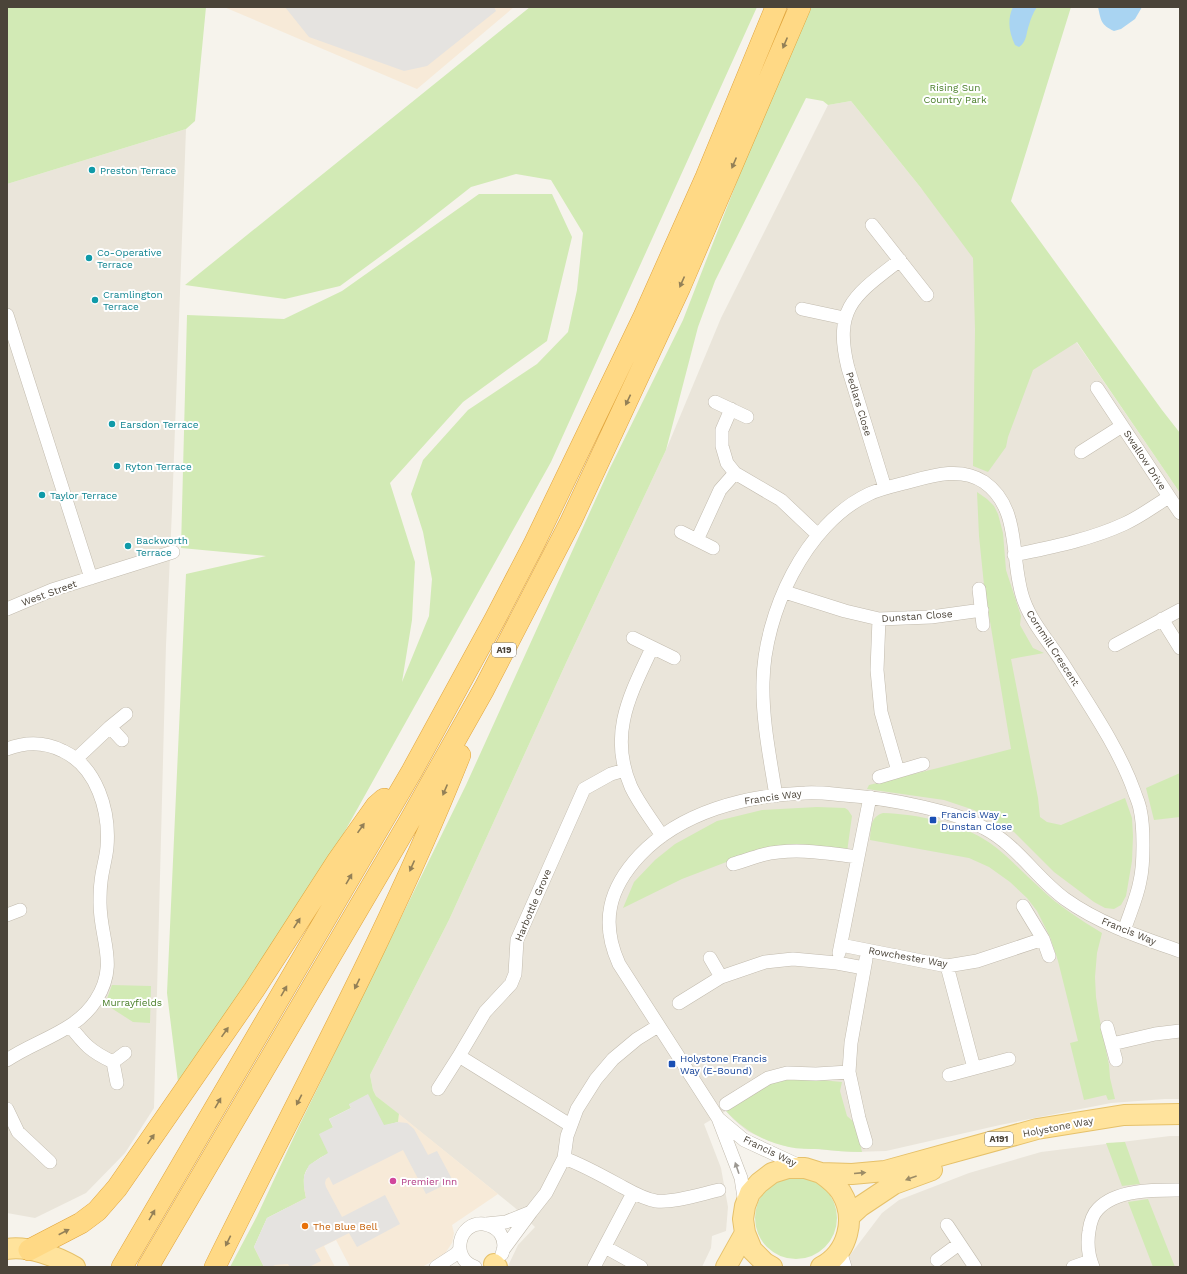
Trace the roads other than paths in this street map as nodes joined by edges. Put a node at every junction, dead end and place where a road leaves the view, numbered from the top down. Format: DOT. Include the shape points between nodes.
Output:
graph roads {
  1 [pos="776,7"];
  2 [pos="800,7"];
  3 [pos="872,225"];
  4 [pos="900,260"];
  5 [pos="927,295"];
  6 [pos="802,309"];
  7 [pos="7,314"];
  8 [pos="844,318"];
  9 [pos="1097,388"];
  10 [pos="715,402"];
  11 [pos="730,409"];
  12 [pos="748,417"];
  13 [pos="1122,426"];
  14 [pos="1081,452"];
  15 [pos="734,473"];
  16 [pos="885,488"];
  17 [pos="1169,496"];
  18 [pos="1180,513"];
  19 [pos="681,532"];
  20 [pos="818,534"];
  21 [pos="697,540"];
  22 [pos="713,548"];
  23 [pos="173,552"];
  24 [pos="1014,554"];
  25 [pos="91,578"];
  26 [pos="979,590"];
  27 [pos="785,592"];
  28 [pos="7,609"];
  29 [pos="982,610"];
  30 [pos="1180,610"];
  31 [pos="879,619"];
  32 [pos="1162,619"];
  33 [pos="984,625"];
  34 [pos="633,638"];
  35 [pos="1115,645"];
  36 [pos="652,648"];
  37 [pos="1180,648"];
  38 [pos="674,658"];
  39 [pos="484,688"];
  40 [pos="126,714"];
  41 [pos="110,727"];
  42 [pos="122,740"];
  43 [pos="7,749"];
  44 [pos="76,759"];
  45 [pos="924,764"];
  46 [pos="625,770"];
  47 [pos="412,771"];
  48 [pos="898,771"];
  49 [pos="879,777"];
  50 [pos="776,796"];
  51 [pos="870,797"];
  52 [pos="662,836"];
  53 [pos="858,857"];
  54 [pos="733,864"];
  55 [pos="1023,906"];
  56 [pos="20,910"];
  57 [pos="7,915"];
  58 [pos="1124,931"];
  59 [pos="1043,939"];
  60 [pos="841,945"];
  61 [pos="868,950"];
  62 [pos="1180,951"];
  63 [pos="1049,956"];
  64 [pos="710,958"];
  65 [pos="837,963"];
  66 [pos="947,966"];
  67 [pos="864,968"];
  68 [pos="721,977"];
  69 [pos="679,1003"];
  70 [pos="70,1026"];
  71 [pos="658,1026"];
  72 [pos="1108,1027"];
  73 [pos="1180,1032"];
  74 [pos="1112,1044"];
  75 [pos="125,1053"];
  76 [pos="459,1056"];
  77 [pos="1009,1059"];
  78 [pos="7,1060"];
  79 [pos="1116,1060"];
  80 [pos="112,1062"];
  81 [pos="974,1068"];
  82 [pos="850,1072"];
  83 [pos="949,1075"];
  84 [pos="116,1083"];
  85 [pos="438,1089"];
  86 [pos="726,1104"];
  87 [pos="7,1109"];
  88 [pos="1180,1114"];
  89 [pos="718,1118"];
  90 [pos="1180,1122"];
  91 [pos="570,1125"];
  92 [pos="866,1142"];
  93 [pos="564,1158"];
  94 [pos="50,1162"];
  95 [pos="813,1170"];
  96 [pos="719,1190"];
  97 [pos="1180,1190"];
  98 [pos="633,1193"];
  99 [pos="745,1206"];
  100 [pos="531,1212"];
  101 [pos="849,1217"];
  102 [pos="486,1224"];
  103 [pos="947,1225"];
  104 [pos="745,1233"];
  105 [pos="959,1244"];
  106 [pos="605,1247"];
  107 [pos="14,1248"];
  108 [pos="460,1249"];
  109 [pos="842,1259"];
  110 [pos="937,1260"];
  111 [pos="484,1264"];
  112 [pos="1092,1264"];
  113 [pos="149,1265"];
  114 [pos="76,1267"];
  115 [pos="122,1267"];
  116 [pos="215,1267"];
  117 [pos="436,1267"];
  118 [pos="594,1267"];
  119 [pos="641,1267"];
  120 [pos="726,1267"];
  121 [pos="772,1267"];
  122 [pos="820,1267"];
  123 [pos="975,1267"];
  124 [pos="1073,1267"];
  1 -- 47 [label="highway, A19" via="644,316 531,550"];
  2 -- 39 [label="highway, A19, one-way" via="680,287 571,521"];
  3 -- 4 [label="street"];
  4 -- 5 [label="street"];
  4 -- 8 [label="street, Pedlars Close" via="855,298"];
  6 -- 8 [label="street"];
  7 -- 25 [label="street"];
  8 -- 16 [label="street, Pedlars Close" via="842,334 846,363"];
  9 -- 13 [label="street, Swallow Drive"];
  10 -- 11 [label="street"];
  11 -- 12 [label="street"];
  11 -- 15 [label="street" via="722,430 722,446 727,463"];
  13 -- 14 [label="street, Swallow Drive"];
  13 -- 17 [label="street, Swallow Drive"];
  15 -- 20 [label="street" via="781,500"];
  15 -- 21 [label="street" via="720,490"];
  16 -- 20 [label="street, Cornmill Crescent" via="846,509"];
  16 -- 24 [label="street, Cornmill Crescent" via="957,473 969,475 983,482 1003,504 1010,518"];
  17 -- 18 [label="street, Swallow Drive"];
  17 -- 24 [label="street" via="1126,524 1097,535 1073,543"];
  19 -- 21 [label="street"];
  20 -- 27 [label="street, Cornmill Crescent" via="797,564"];
  21 -- 22 [label="street"];
  23 -- 25 [label="street"];
  24 -- 58 [label="street, Cornmill Crescent" via="1019,586 1029,613 1108,738 1132,785 1140,809 1140,881"];
  25 -- 28 [label="street, West Street" via="52,590"];
  26 -- 29 [label="street"];
  27 -- 31 [label="street, Dunstan Close"];
  27 -- 50 [label="street, Cornmill Crescent" via="770,631 763,682 766,730"];
  29 -- 31 [label="street, Dunstan Close" via="932,617"];
  29 -- 33 [label="street"];
  30 -- 32 [label="street"];
  31 -- 48 [label="street" via="877,670 881,712"];
  32 -- 35 [label="street"];
  32 -- 37 [label="street"];
  34 -- 36 [label="street"];
  36 -- 38 [label="street"];
  36 -- 46 [label="street" via="629,696 624,714 621,743"];
  39 -- 113 [label="highway, A19" via="405,829"];
  39 -- 116 [label="highway, one-way" via="454,770 374,948"];
  40 -- 41 [label="street"];
  41 -- 42 [label="street"];
  41 -- 44 [label="street"];
  43 -- 44 [label="street" via="37,744 56,748"];
  44 -- 70 [label="street" via="94,781 106,819 107,847 100,905 108,963 102,989 96,1001"];
  45 -- 48 [label="street"];
  46 -- 52 [label="street" via="639,802"];
  46 -- 76 [label="street, Harbottle Grove" via="611,774 584,789 519,935 517,962 511,984 485,1012"];
  107 -- 47 [label="highway, one-way" via="80,1224 97,1211 117,1188 254,990 376,806"];
  115 -- 47 [label="highway, A19, one-way"];
  48 -- 49 [label="street"];
  50 -- 51 [label="street, Francis Way" via="806,792"];
  50 -- 52 [label="street, Francis Way" via="737,802 710,810"];
  51 -- 53 [label="street"];
  51 -- 58 [label="street, Francis Way" via="943,812 984,827 1021,856 1065,899 1103,922"];
  52 -- 71 [label="street, Francis Way" via="625,872 615,891 609,916 613,951"];
  53 -- 54 [label="street" via="788,851"];
  53 -- 60 [label="street"];
  55 -- 59 [label="street"];
  56 -- 57 [label="street"];
  58 -- 62 [label="street, Francis Way"];
  59 -- 63 [label="street"];
  59 -- 66 [label="street, Rowchester Way" via="977,961"];
  60 -- 61 [label="street, Rowchester Way"];
  60 -- 65 [label="street"];
  61 -- 66 [label="street, Rowchester Way"];
  61 -- 67 [label="street"];
  64 -- 68 [label="street"];
  65 -- 67 [label="street, Rowchester Way"];
  65 -- 68 [label="street, Rowchester Way" via="793,959 765,962"];
  66 -- 81 [label="street"];
  67 -- 82 [label="street" via="851,1043"];
  68 -- 69 [label="street, Rowchester Way"];
  70 -- 78 [label="street"];
  70 -- 80 [label="street" via="91,1051"];
  71 -- 89 [label="street, Francis Way"];
  71 -- 91 [label="street" via="613,1059 586,1094"];
  72 -- 74 [label="street"];
  73 -- 74 [label="street" via="1155,1034"];
  74 -- 79 [label="street"];
  75 -- 80 [label="street"];
  76 -- 85 [label="street, Harbottle Grove"];
  76 -- 91 [label="street"];
  77 -- 81 [label="street"];
  80 -- 84 [label="street"];
  81 -- 83 [label="street"];
  82 -- 86 [label="street" via="787,1073 768,1078"];
  82 -- 92 [label="street"];
  87 -- 94 [label="street" via="18,1132"];
  95 -- 88 [label="main road, Holystone Way / A191, one-way" via="852,1174 885,1171 1037,1129 1124,1115"];
  89 -- 95 [label="street, Francis Way" via="744,1140"];
  99 -- 89 [label="street, Francis Way, one-way" via="741,1178"];
  90 -- 101 [label="main road, Holystone Way / A191, one-way" via="1112,1125 1050,1135 958,1161 894,1184"];
  91 -- 93 [label="street"];
  93 -- 98 [label="street" via="579,1163"];
  93 -- 100 [label="street" via="546,1193"];
  95 -- 99 [label="main road, Holystone Way / A191" via="788,1168 772,1173 750,1193"];
  95 -- 101 [label="main road" via="832,1181 841,1191"];
  96 -- 98 [label="street" via="664,1201 655,1201"];
  97 -- 112 [label="street" via="1136,1192 1110,1200 1098,1209 1090,1224 1087,1241"];
  98 -- 106 [label="street"];
  99 -- 104 [label="main road, Holystone Way / A191"];
  100 -- 102 [label="street" via="506,1222"];
  100 -- 111 [label="street"];
  101 -- 109 [label="main road"];
  102 -- 108 [label="street" via="472,1226 466,1230 461,1236"];
  102 -- 111 [label="street" via="492,1226 502,1237"];
  103 -- 105 [label="street"];
  104 -- 120 [label="main road"];
  104 -- 121 [label="main road, Holystone Way / A191" via="752,1250 764,1263"];
  105 -- 110 [label="street"];
  105 -- 123 [label="street"];
  106 -- 118 [label="street"];
  106 -- 119 [label="street"];
  107 -- 114 [label="main road" via="54,1257"];
  108 -- 111 [label="street" via="462,1257"];
  108 -- 117 [label="street"];
  109 -- 122 [label="main road"];
  112 -- 124 [label="street"];
}
